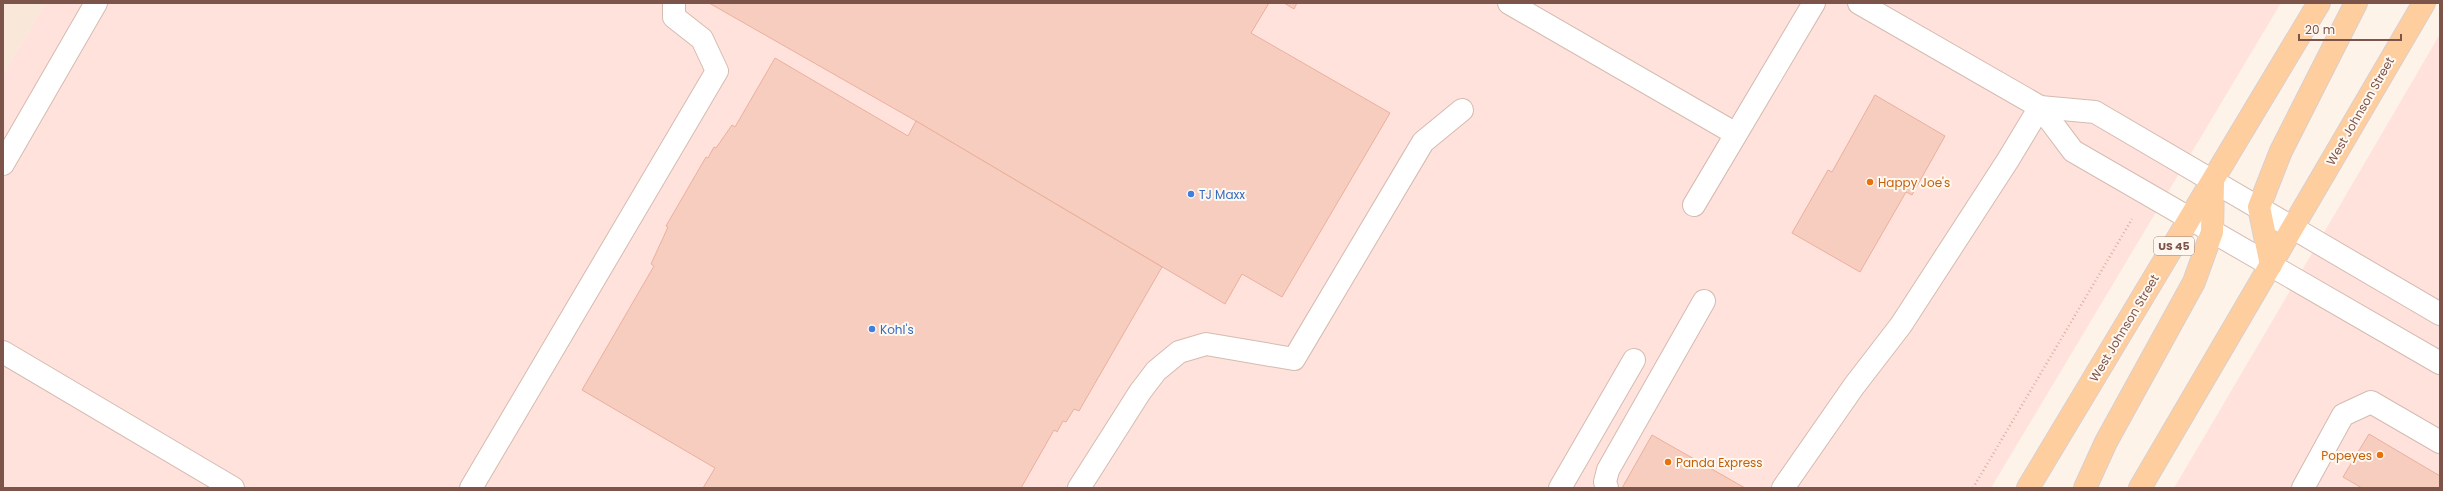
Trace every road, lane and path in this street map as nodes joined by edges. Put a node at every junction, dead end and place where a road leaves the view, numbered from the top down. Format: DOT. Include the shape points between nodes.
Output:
graph roads {
  1 [pos="96,3"];
  2 [pos="674,3"];
  3 [pos="1509,3"];
  4 [pos="1814,3"];
  5 [pos="1859,3"];
  6 [pos="2319,3"];
  7 [pos="2356,3"];
  8 [pos="2424,3"];
  9 [pos="2040,107"];
  10 [pos="1462,110"];
  11 [pos="1736,134"];
  12 [pos="3,164"];
  13 [pos="2213,180"];
  14 [pos="2147,194"];
  15 [pos="1694,205"];
  16 [pos="2259,207"];
  17 [pos="2190,219"];
  18 [pos="2292,227"];
  19 [pos="2212,232"];
  20 [pos="2271,265"];
  21 [pos="1704,301"];
  22 [pos="2440,314"];
  23 [pos="4,356"];
  24 [pos="1634,360"];
  25 [pos="2440,364"];
  26 [pos="2440,442"];
  27 [pos="233,488"];
  28 [pos="470,488"];
  29 [pos="1079,488"];
  30 [pos="1560,488"];
  31 [pos="1607,488"];
  32 [pos="1783,488"];
  33 [pos="1973,488"];
  34 [pos="2028,488"];
  35 [pos="2085,488"];
  36 [pos="2140,488"];
  37 [pos="2303,488"];
  1 -- 12 [label="lane"];
  2 -- 28 [label="lane" via="674,17 702,39 717,71"];
  3 -- 11 [label="lane"];
  4 -- 11 [label="lane"];
  5 -- 9 [label="lane"];
  6 -- 13 [label="main road, West Johnson Street / US 45"];
  7 -- 16 [label="main road" via="2281,151"];
  8 -- 18 [label="main road, West Johnson Street"];
  9 -- 13 [label="lane" via="2095,112"];
  9 -- 14 [label="lane" via="2073,151"];
  9 -- 32 [label="lane" via="1901,325 1854,386"];
  10 -- 29 [label="lane" via="1423,142 1294,359 1206,344 1179,352 1156,371 1140,392"];
  11 -- 15 [label="lane"];
  13 -- 16 [label="lane"];
  13 -- 17 [label="main road, West Johnson Street / US 45"];
  13 -- 19 [label="main road"];
  14 -- 17 [label="lane"];
  14 -- 33 [label="path"];
  16 -- 18 [label="lane"];
  16 -- 20 [label="main road"];
  17 -- 19 [label="lane"];
  17 -- 34 [label="main road, West Johnson Street / US 45"];
  18 -- 20 [label="main road, West Johnson Street"];
  18 -- 22 [label="lane"];
  19 -- 20 [label="lane"];
  19 -- 35 [label="main road" via="2194,282 2106,442"];
  20 -- 25 [label="lane"];
  20 -- 36 [label="main road, West Johnson Street"];
  21 -- 31 [label="lane" via="1608,470 1605,482"];
  23 -- 27 [label="lane"];
  24 -- 30 [label="lane"];
  26 -- 37 [label="lane" via="2371,402 2342,415"];
}
